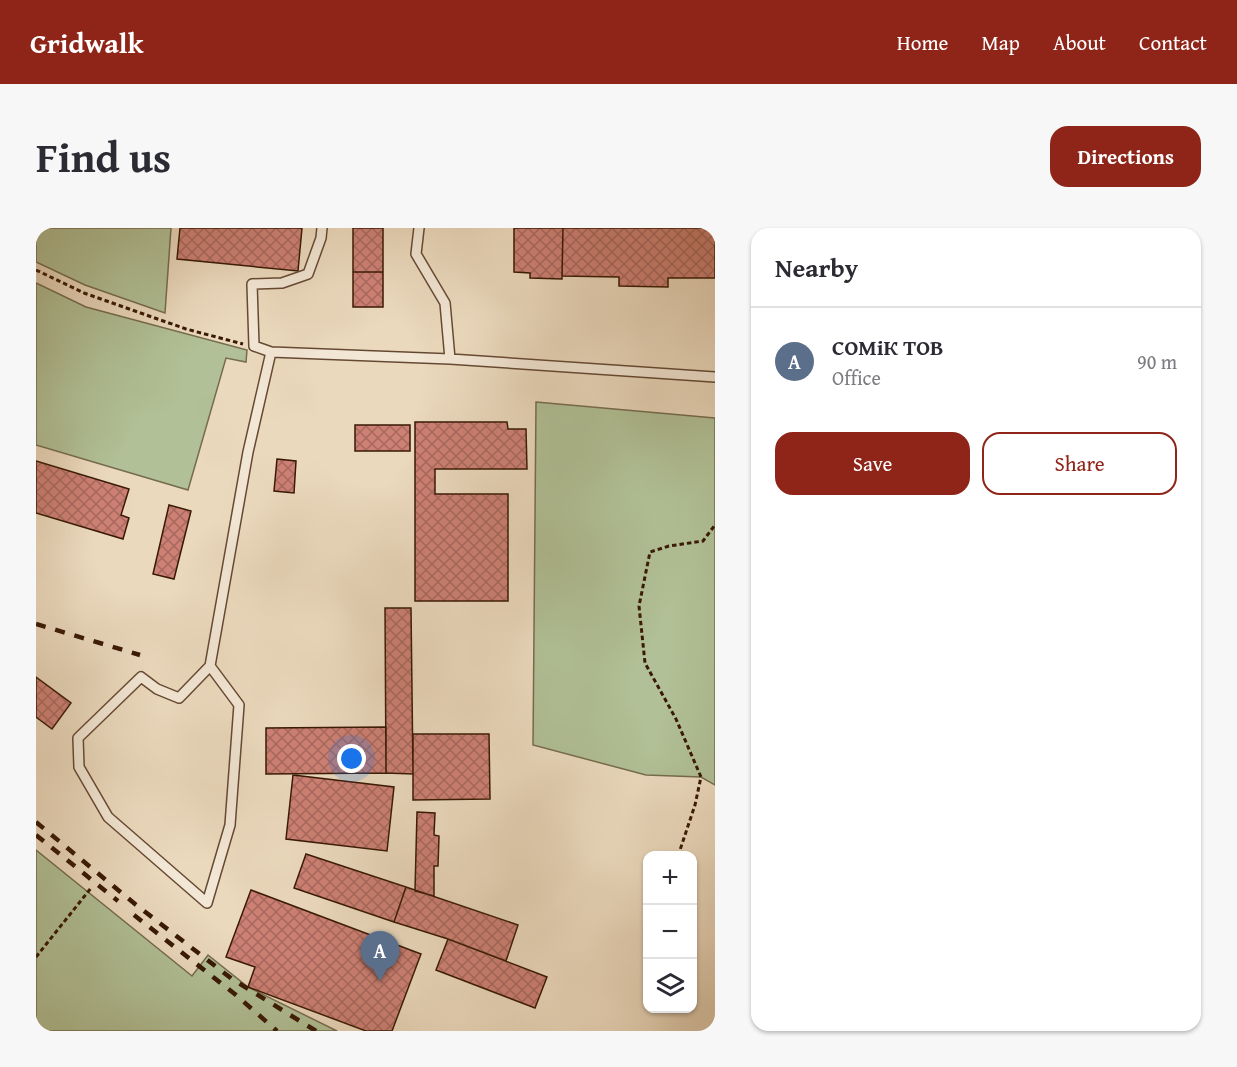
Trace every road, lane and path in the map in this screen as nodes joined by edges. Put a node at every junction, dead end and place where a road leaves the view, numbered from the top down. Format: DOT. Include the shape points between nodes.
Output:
graph roads {
  1 [pos="322,228"];
  2 [pos="419,228"];
  3 [pos="36,270"];
  4 [pos="254,346"];
  5 [pos="272,352"];
  6 [pos="450,359"];
  7 [pos="715,377"];
  8 [pos="715,525"];
  9 [pos="210,666"];
  10 [pos="679,851"];
  11 [pos="91,888"];
  12 [pos="36,957"];
  1 -- 4 [label="lane" via="308,274 282,283 252,284"];
  2 -- 6 [label="lane" via="416,254 445,303"];
  3 -- 4 [label="path" via="84,293 186,329"];
  4 -- 5 [label="lane"];
  5 -- 6 [label="lane"];
  5 -- 9 [label="lane" via="248,452"];
  6 -- 7 [label="lane"];
  8 -- 10 [label="path" via="703,541 650,552 639,606 645,663 676,719 701,777"];
  9 -- 9 [label="lane" via="179,698 141,677 78,738 79,767 108,817 207,903 230,825 239,705"];
  11 -- 12 [label="path"];
}
